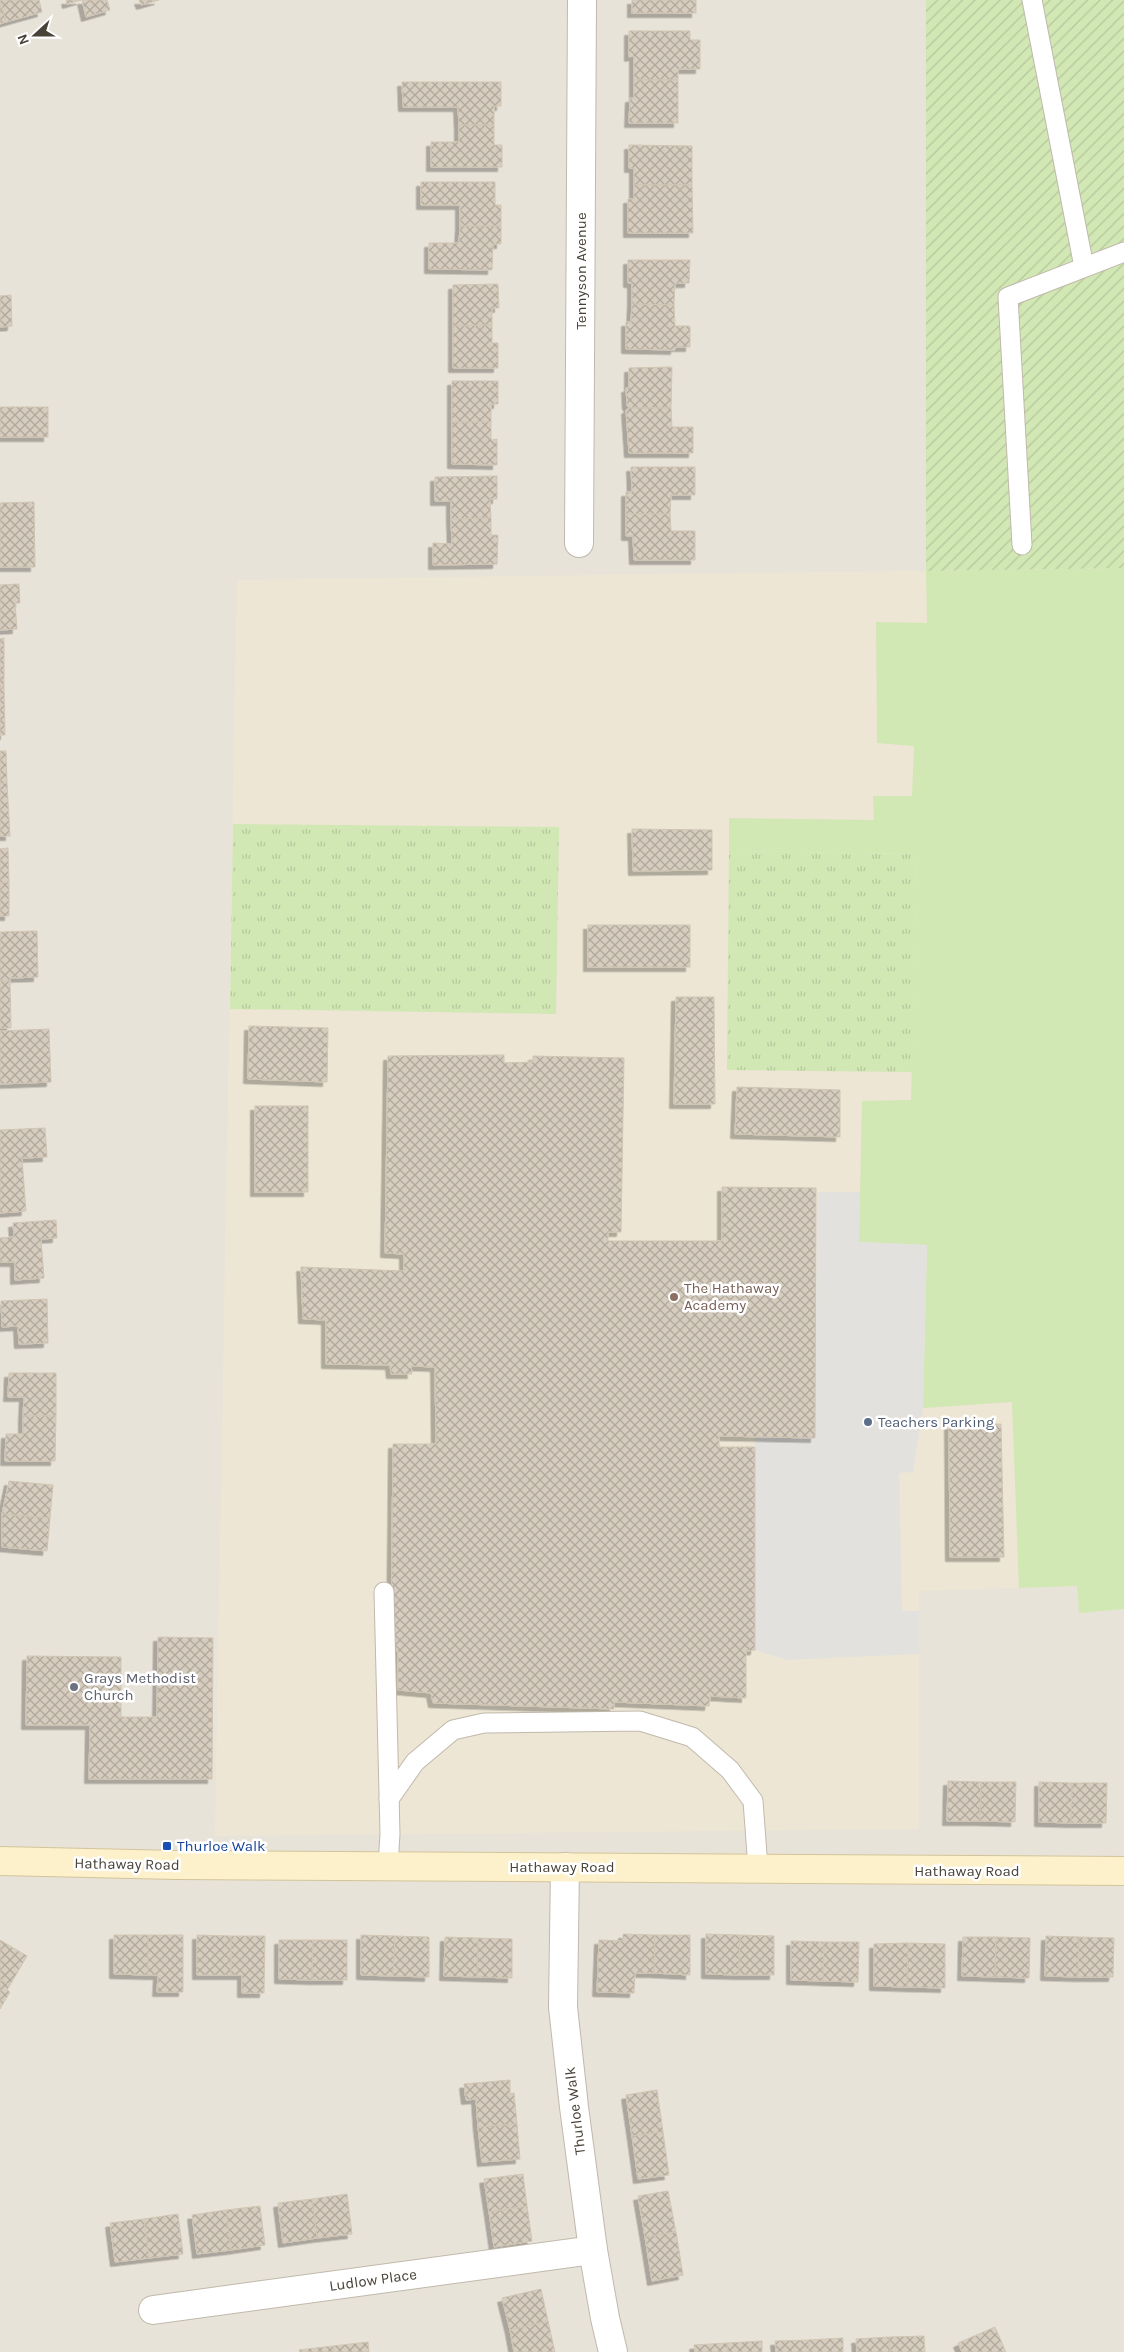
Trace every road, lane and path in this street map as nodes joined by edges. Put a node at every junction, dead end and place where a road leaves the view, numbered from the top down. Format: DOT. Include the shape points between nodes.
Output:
graph roads {
  1 [pos="582,0"];
  2 [pos="1032,0"];
  3 [pos="1124,252"];
  4 [pos="1084,267"];
  5 [pos="579,542"];
  6 [pos="1022,545"];
  7 [pos="384,1592"];
  8 [pos="389,1799"];
  9 [pos="0,1861"];
  10 [pos="388,1866"];
  11 [pos="565,1867"];
  12 [pos="758,1868"];
  13 [pos="1124,1871"];
  14 [pos="593,2250"];
  15 [pos="153,2310"];
  16 [pos="613,2352"];
  1 -- 5 [label="street, Tennyson Avenue"];
  2 -- 4 [label="lane"];
  3 -- 4 [label="lane"];
  4 -- 6 [label="lane" via="1008,297"];
  7 -- 8 [label="lane"];
  8 -- 10 [label="lane"];
  8 -- 12 [label="lane" via="415,1762 453,1730 484,1723 640,1721 692,1737 730,1770 753,1801"];
  9 -- 10 [label="street, Hathaway Road"];
  10 -- 11 [label="street, Hathaway Road"];
  11 -- 12 [label="street, Hathaway Road"];
  11 -- 14 [label="street, Thurloe Walk" via="563,2007"];
  12 -- 13 [label="street, Hathaway Road"];
  14 -- 15 [label="street, Ludlow Place"];
  14 -- 16 [label="street, Thurloe Walk"];
}
